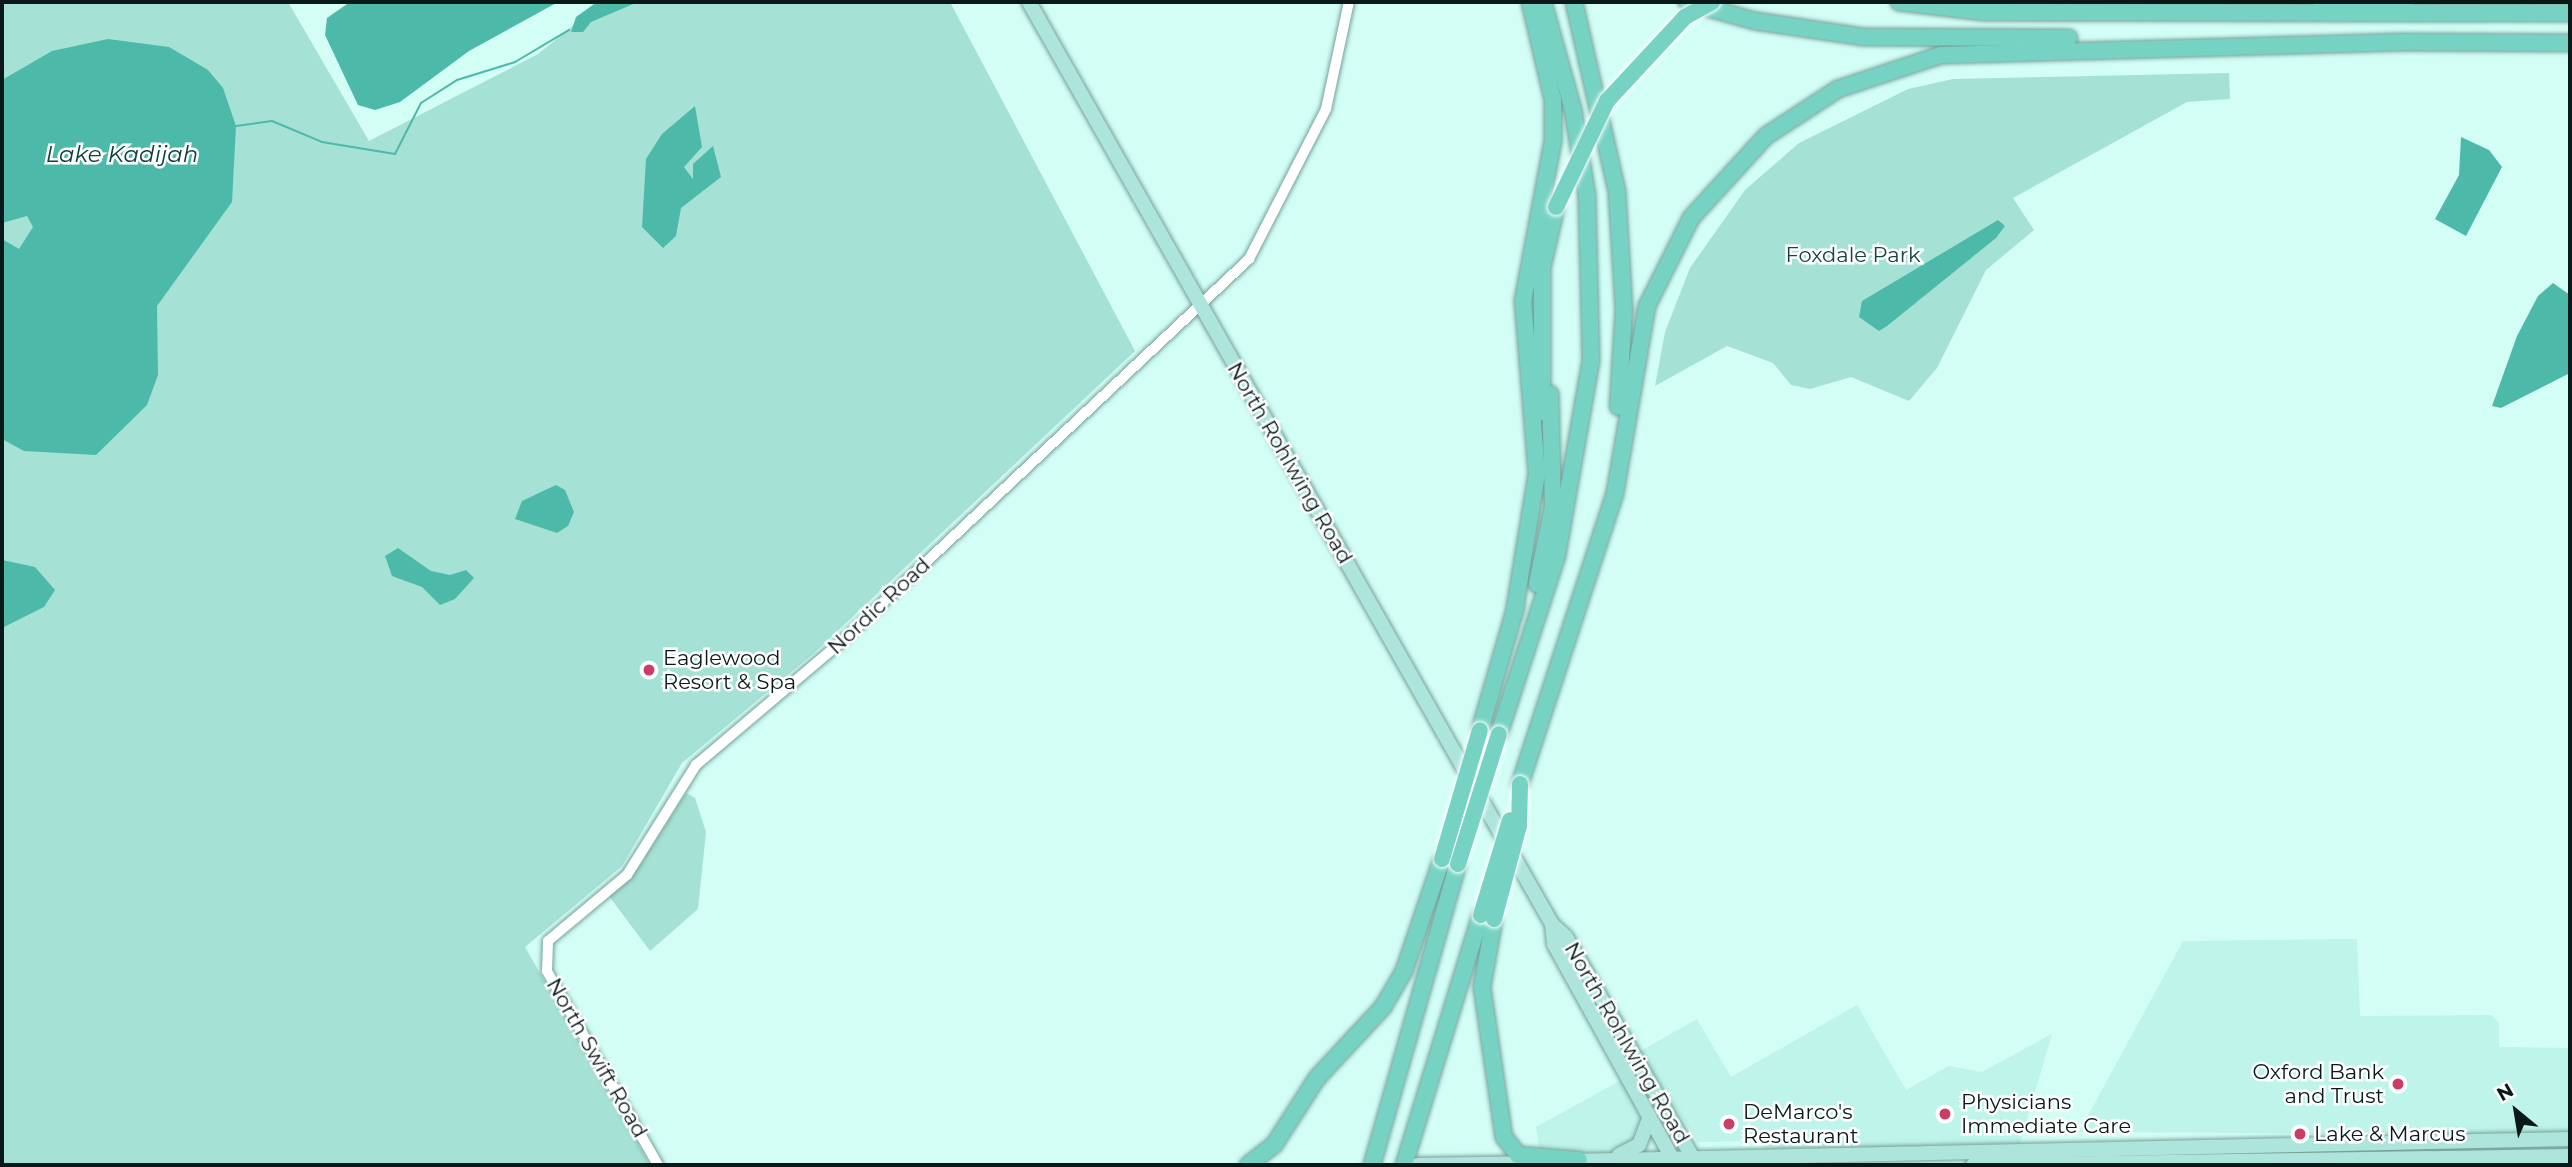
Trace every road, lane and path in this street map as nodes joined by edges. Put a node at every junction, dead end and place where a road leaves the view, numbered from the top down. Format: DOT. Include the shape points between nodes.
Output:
graph roads {
  1 [pos="1030,2"];
  2 [pos="1349,2"];
  3 [pos="1530,2"];
  4 [pos="1544,2"];
  5 [pos="1574,2"];
  6 [pos="1687,2"];
  7 [pos="1712,2"];
  8 [pos="1899,2"];
  9 [pos="2320,2"];
  10 [pos="2548,13"];
  11 [pos="2570,13"];
  12 [pos="2407,42"];
  13 [pos="2570,43"];
  14 [pos="1199,303"];
  15 [pos="1541,309"];
  16 [pos="1605,513"];
  17 [pos="1514,614"];
  18 [pos="1523,663"];
  19 [pos="1488,917"];
  20 [pos="1552,924"];
  21 [pos="545,948"];
  22 [pos="1649,1119"];
  23 [pos="2570,1139"];
  24 [pos="1274,1145"];
  25 [pos="1412,1147"];
  26 [pos="2570,1156"];
  27 [pos="1605,1159"];
  28 [pos="1579,1160"];
  29 [pos="1694,1160"];
  30 [pos="1673,1161"];
  31 [pos="658,1165"];
  32 [pos="1248,1165"];
  33 [pos="1272,1165"];
  34 [pos="1371,1165"];
  35 [pos="1404,1165"];
  36 [pos="1415,1165"];
  37 [pos="1487,1165"];
  38 [pos="1973,1165"];
  1 -- 14 [label="main road, North Rohlwing Road"];
  2 -- 14 [label="street, Nordic Road" via="1326,109 1264,239"];
  3 -- 17 [label="highway" via="1553,100 1553,141 1523,301 1537,474"];
  4 -- 18 [label="highway" via="1573,110 1587,196 1591,360 1574,481"];
  5 -- 16 [label="highway" via="1610,142 1623,258 1623,344"];
  6 -- 12 [label="highway" via="1755,22 1863,37"];
  7 -- 15 [label="highway, bridge" via="1685,18 1607,101 1556,206"];
  8 -- 10 [label="highway" via="1984,12"];
  9 -- 10 [label="highway"];
  10 -- 11 [label="highway"];
  12 -- 13 [label="highway"];
  12 -- 16 [label="highway" via="1978,51 1907,62 1801,110 1733,166 1666,262 1637,342 1615,493"];
  14 -- 20 [label="main road, North Rohlwing Road"];
  14 -- 21 [label="street, Nordic Road" via="841,642 696,765 627,875 553,934"];
  15 -- 17 [label="highway" via="1543,510"];
  15 -- 18 [label="highway" via="1555,446 1553,506 1525,628"];
  16 -- 19 [label="highway, bridge" via="1521,781 1519,826"];
  17 -- 24 [label="highway, bridge" via="1442,859 1397,983 1374,1018 1317,1077"];
  18 -- 34 [label="highway, bridge" via="1458,864"];
  19 -- 25 [label="highway"];
  19 -- 28 [label="highway" via="1482,987 1504,1137 1518,1155"];
  20 -- 22 [label="main road, North Rohlwing Road" via="1554,944"];
  20 -- 29 [label="main road, North Rohlwing Road" via="1566,937"];
  21 -- 31 [label="street, North Swift Road" via="547,971"];
  22 -- 27 [label="main road" via="1639,1145"];
  22 -- 30 [label="main road, North Rohlwing Road"];
  23 -- 29 [label="main road"];
  24 -- 32 [label="highway"];
  24 -- 33 [label="highway"];
  25 -- 35 [label="highway"];
  25 -- 36 [label="highway"];
  26 -- 38 [label="main road"];
  27 -- 28 [label="main road"];
  27 -- 30 [label="main road"];
  28 -- 37 [label="main road"];
  29 -- 30 [label="main road"];
  36 -- 37 [label="main road"];
}
